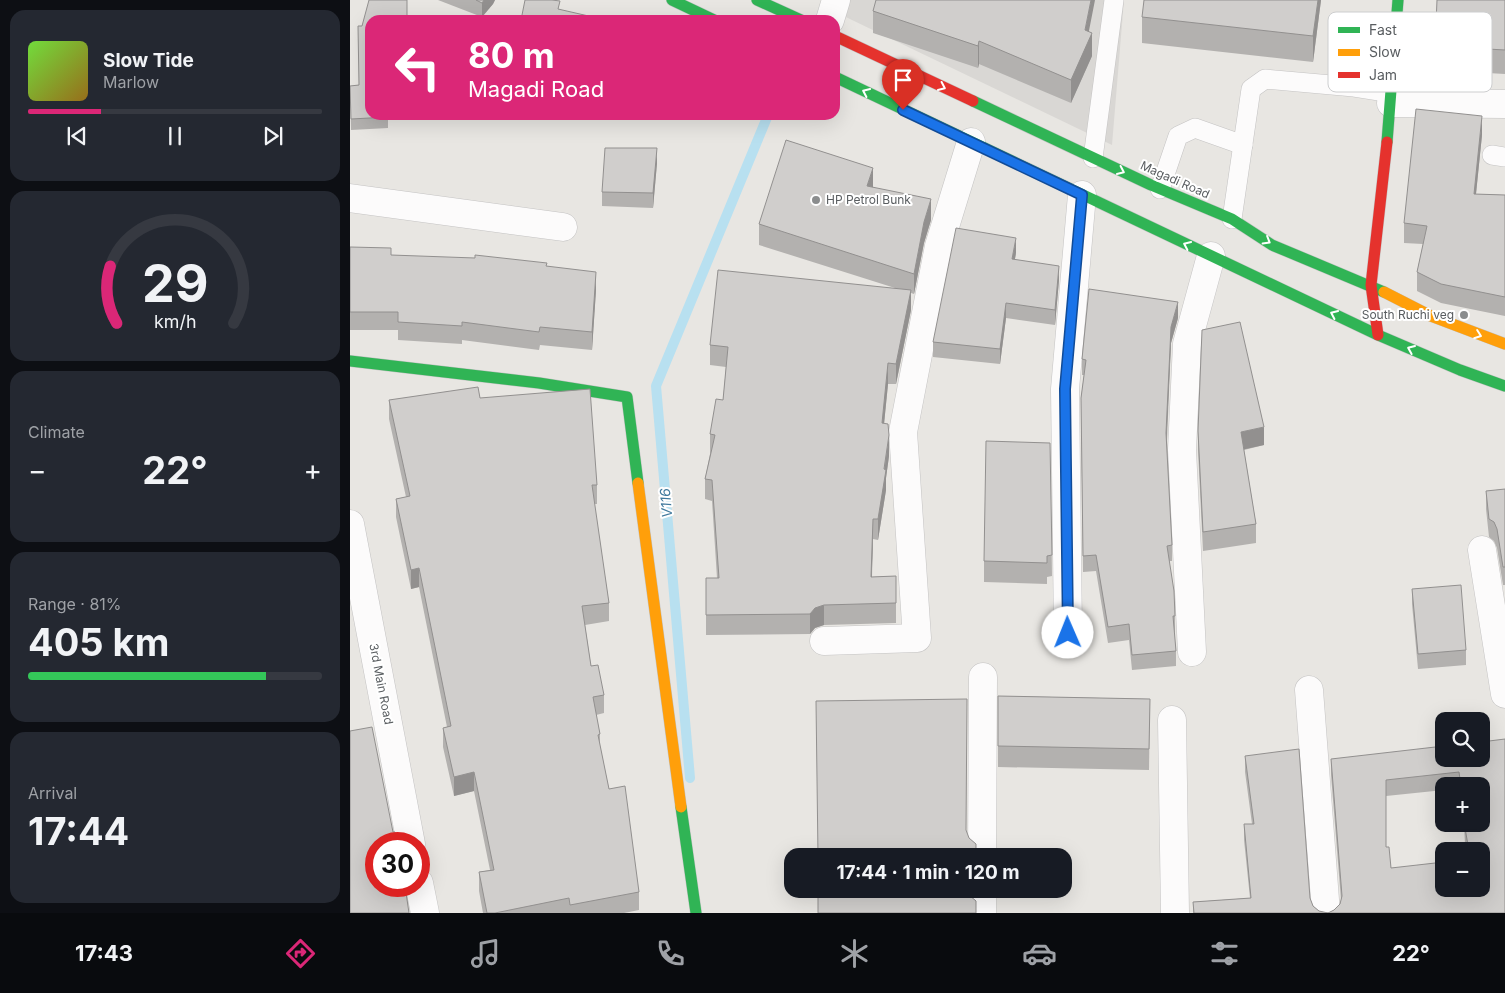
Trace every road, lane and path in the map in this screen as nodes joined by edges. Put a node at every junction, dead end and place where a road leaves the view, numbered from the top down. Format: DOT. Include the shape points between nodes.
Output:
graph roads {
  1 [pos="672,0"];
  2 [pos="757,0"];
  3 [pos="836,0"];
  4 [pos="1114,0"];
  5 [pos="704,15"];
  6 [pos="790,15"];
  7 [pos="832,15"];
  8 [pos="840,38"];
  9 [pos="840,79"];
  10 [pos="1328,85"];
  11 [pos="1371,92"];
  12 [pos="1392,92"];
  13 [pos="1392,98"];
  14 [pos="1505,104"];
  15 [pos="970,142"];
  16 [pos="1243,145"];
  17 [pos="1093,158"];
  18 [pos="1160,189"];
  19 [pos="1082,195"];
  20 [pos="350,198"];
  21 [pos="1232,219"];
  22 [pos="563,227"];
  23 [pos="1211,256"];
  24 [pos="1371,285"];
  25 [pos="1378,335"];
  26 [pos="1505,344"];
  27 [pos="350,361"];
  28 [pos="1505,386"];
  29 [pos="350,524"];
  30 [pos="1482,550"];
  31 [pos="1068,633"];
  32 [pos="824,641"];
  33 [pos="1192,652"];
  34 [pos="983,677"];
  35 [pos="1309,690"];
  36 [pos="1505,694"];
  37 [pos="1172,720"];
  38 [pos="409,832"];
  39 [pos="982,848"];
  40 [pos="422,897"];
  41 [pos="982,898"];
  42 [pos="425,913"];
  43 [pos="696,913"];
  44 [pos="982,913"];
  45 [pos="1175,913"];
  46 [pos="1326,913"];
  1 -- 5 [label="main road"];
  2 -- 6 [label="main road"];
  3 -- 7 [label="street"];
  4 -- 17 [label="lane"];
  8 -- 17 [label="main road, Magadi Road, one-way"];
  15 -- 9 [label="main road, one-way"];
  10 -- 16 [label="lane" via="1266,79 1251,89"];
  11 -- 13 [label="lane"];
  12 -- 13 [label="main road"];
  13 -- 14 [label="street"];
  13 -- 24 [label="main road"];
  15 -- 19 [label="main road"];
  15 -- 32 [label="street" via="939,246 903,432 917,638"];
  16 -- 18 [label="lane" via="1195,128 1178,136"];
  16 -- 21 [label="lane"];
  17 -- 18 [label="main road, Magadi Road, one-way"];
  18 -- 21 [label="main road, Magadi Road"];
  23 -- 19 [label="main road, one-way"];
  19 -- 31 [label="street" via="1065,389"];
  20 -- 22 [label="street"];
  21 -- 24 [label="main road, Magadi Road, one-way" via="1272,245"];
  25 -- 23 [label="main road, one-way"];
  23 -- 33 [label="street" via="1186,354 1182,450"];
  24 -- 25 [label="main road"];
  24 -- 26 [label="main road, Magadi Road, one-way" via="1431,316"];
  28 -- 25 [label="main road, one-way"];
  27 -- 43 [label="main road" via="539,383 627,397"];
  29 -- 38 [label="street, 3rd Main Road"];
  30 -- 36 [label="street"];
  34 -- 39 [label="street"];
  35 -- 46 [label="street"];
  37 -- 45 [label="street"];
  40 -- 42 [label="street"];
  41 -- 44 [label="street"];
}
